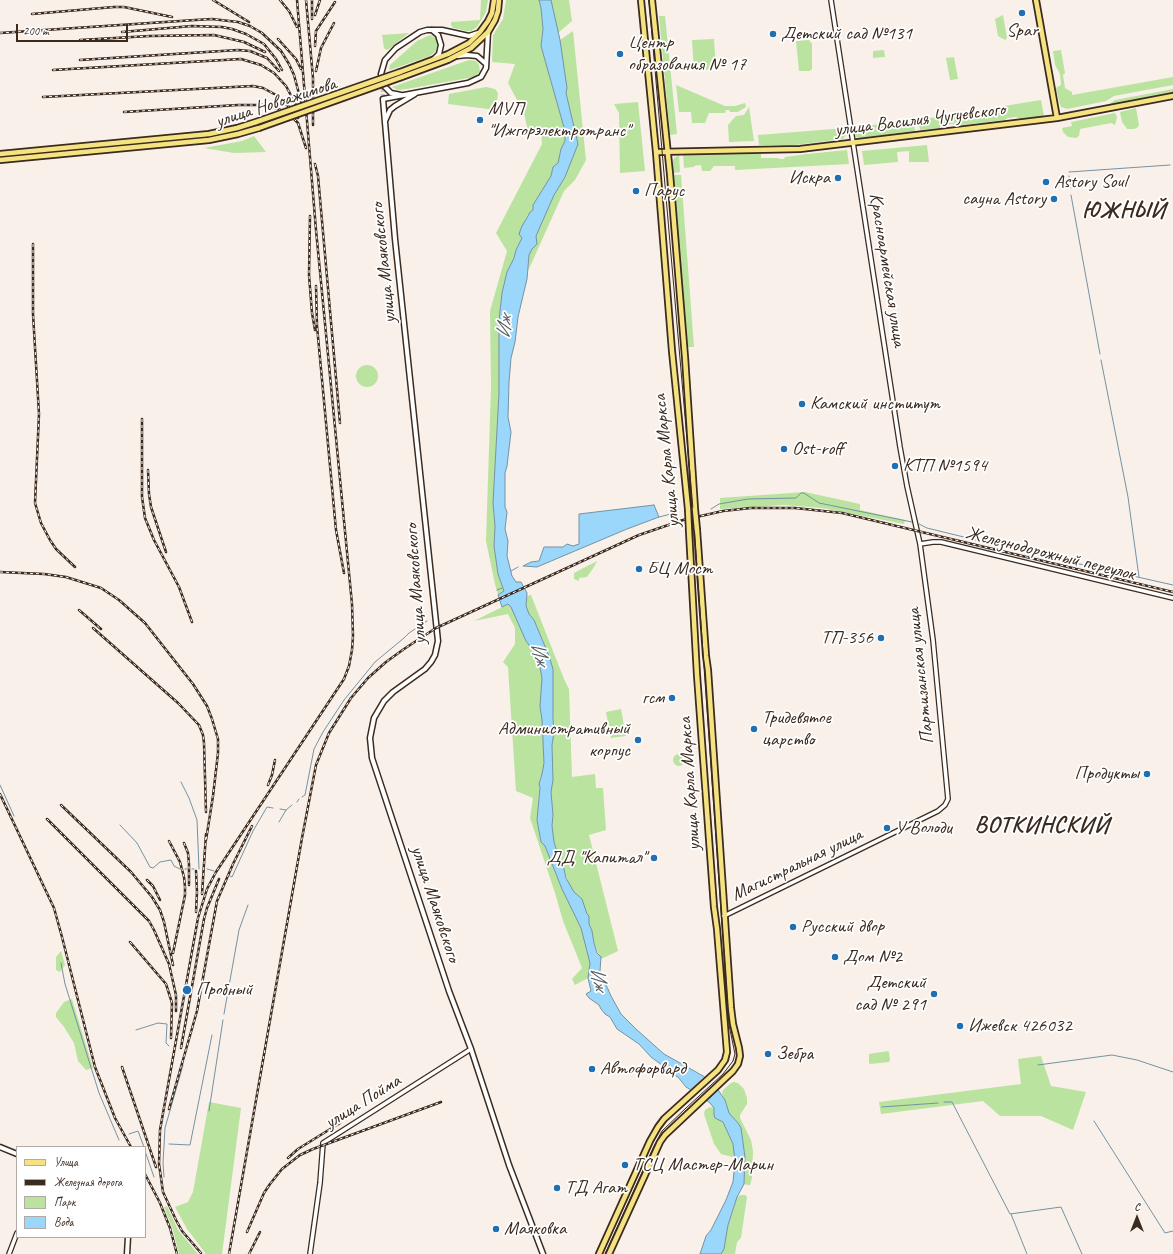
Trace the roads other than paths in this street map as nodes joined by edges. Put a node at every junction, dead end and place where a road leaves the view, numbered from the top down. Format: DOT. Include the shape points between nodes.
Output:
graph roads {
  1 [pos="494,0"];
  2 [pos="499,0"];
  3 [pos="641,0"];
  4 [pos="652,0"];
  5 [pos="831,0"];
  6 [pos="1036,0"];
  7 [pos="431,30"];
  8 [pos="480,32"];
  9 [pos="488,32"];
  10 [pos="458,56"];
  11 [pos="434,60"];
  12 [pos="486,62"];
  13 [pos="381,74"];
  14 [pos="382,83"];
  15 [pos="417,93"];
  16 [pos="404,95"];
  17 [pos="1173,96"];
  18 [pos="1057,118"];
  19 [pos="385,121"];
  20 [pos="853,143"];
  21 [pos="668,151"];
  22 [pos="656,152"];
  23 [pos="0,154"];
  24 [pos="0,160"];
  25 [pos="920,544"];
  26 [pos="1173,598"];
  27 [pos="708,670"];
  28 [pos="697,671"];
  29 [pos="945,805"];
  30 [pos="724,916"];
  31 [pos="716,920"];
  32 [pos="471,1049"];
  33 [pos="0,1147"];
  34 [pos="16,1154"];
  35 [pos="16,1236"];
  36 [pos="128,1238"];
  37 [pos="9,1254"];
  38 [pos="127,1254"];
  39 [pos="310,1254"];
  40 [pos="543,1254"];
  41 [pos="599,1254"];
  42 [pos="609,1254"];
  1 -- 8 [label="main road, улица Новоажимова" via="491,17"];
  2 -- 9 [label="main road, улица Новоажимова" via="497,15"];
  3 -- 22 [label="main road, улица Карла Маркса"];
  4 -- 21 [label="main road, улица Карла Маркса"];
  5 -- 20 [label="street, Красноармейская улица"];
  6 -- 18 [label="main road"];
  7 -- 8 [label="main road" via="469,36"];
  7 -- 11 [label="main road" via="438,35 441,45"];
  7 -- 13 [label="main road" via="420,32 396,48 385,60"];
  8 -- 11 [label="main road, улица Новоажимова" via="462,48"];
  9 -- 10 [label="main road, улица Новоажимова"];
  9 -- 12 [label="main road"];
  10 -- 12 [label="main road" via="477,56"];
  10 -- 24 [label="main road, улица Новоажимова, bridge" via="238,134 209,140"];
  11 -- 23 [label="main road, улица Новоажимова, bridge" via="256,122 209,134"];
  12 -- 15 [label="main road" via="485,71 477,80"];
  14 -- 16 [label="main road" via="391,93"];
  15 -- 16 [label="main road"];
  15 -- 19 [label="main road" via="390,110"];
  16 -- 19 [label="main road, улица Маяковского" via="383,99"];
  17 -- 18 [label="main road, улица Василия Чугуевского"];
  18 -- 20 [label="main road, улица Василия Чугуевского"];
  19 -- 32 [label="main road, улица Маяковского" via="395,239 438,641 435,655 425,669 393,692 379,708 372,727 371,749 449,991"];
  20 -- 21 [label="main road, улица Василия Чугуевского" via="788,150"];
  20 -- 25 [label="street, Красноармейская улица" via="900,447"];
  21 -- 22 [label="main road, улица Василия Чугуевского"];
  21 -- 27 [label="main road, улица Карла Маркса, bridge"];
  22 -- 28 [label="main road, улица Карла Маркса, bridge" via="690,531"];
  25 -- 26 [label="street, Железнодорожный переулок" via="941,542"];
  25 -- 29 [label="street, Партизанская улица" via="942,733 948,799"];
  27 -- 28 [label="main road"];
  27 -- 30 [label="main road, улица Карла Маркса"];
  28 -- 31 [label="main road, улица Карла Маркса"];
  29 -- 30 [label="street, Магистральная улица" via="883,840"];
  30 -- 31 [label="main road, Магистральная улица"];
  30 -- 42 [label="main road, Магистральная улица" via="731,1008 740,1048 738,1064 660,1142"];
  31 -- 41 [label="main road, Магистральная улица" via="727,1045 725,1060 718,1070 664,1119 650,1141"];
  32 -- 39 [label="street, улица Пойма" via="323,1143"];
  32 -- 40 [label="main road, улица Маяковского" via="507,1160"];
  33 -- 34 [label="main road"];
  35 -- 37 [label="street"];
  36 -- 38 [label="main road"];
}
